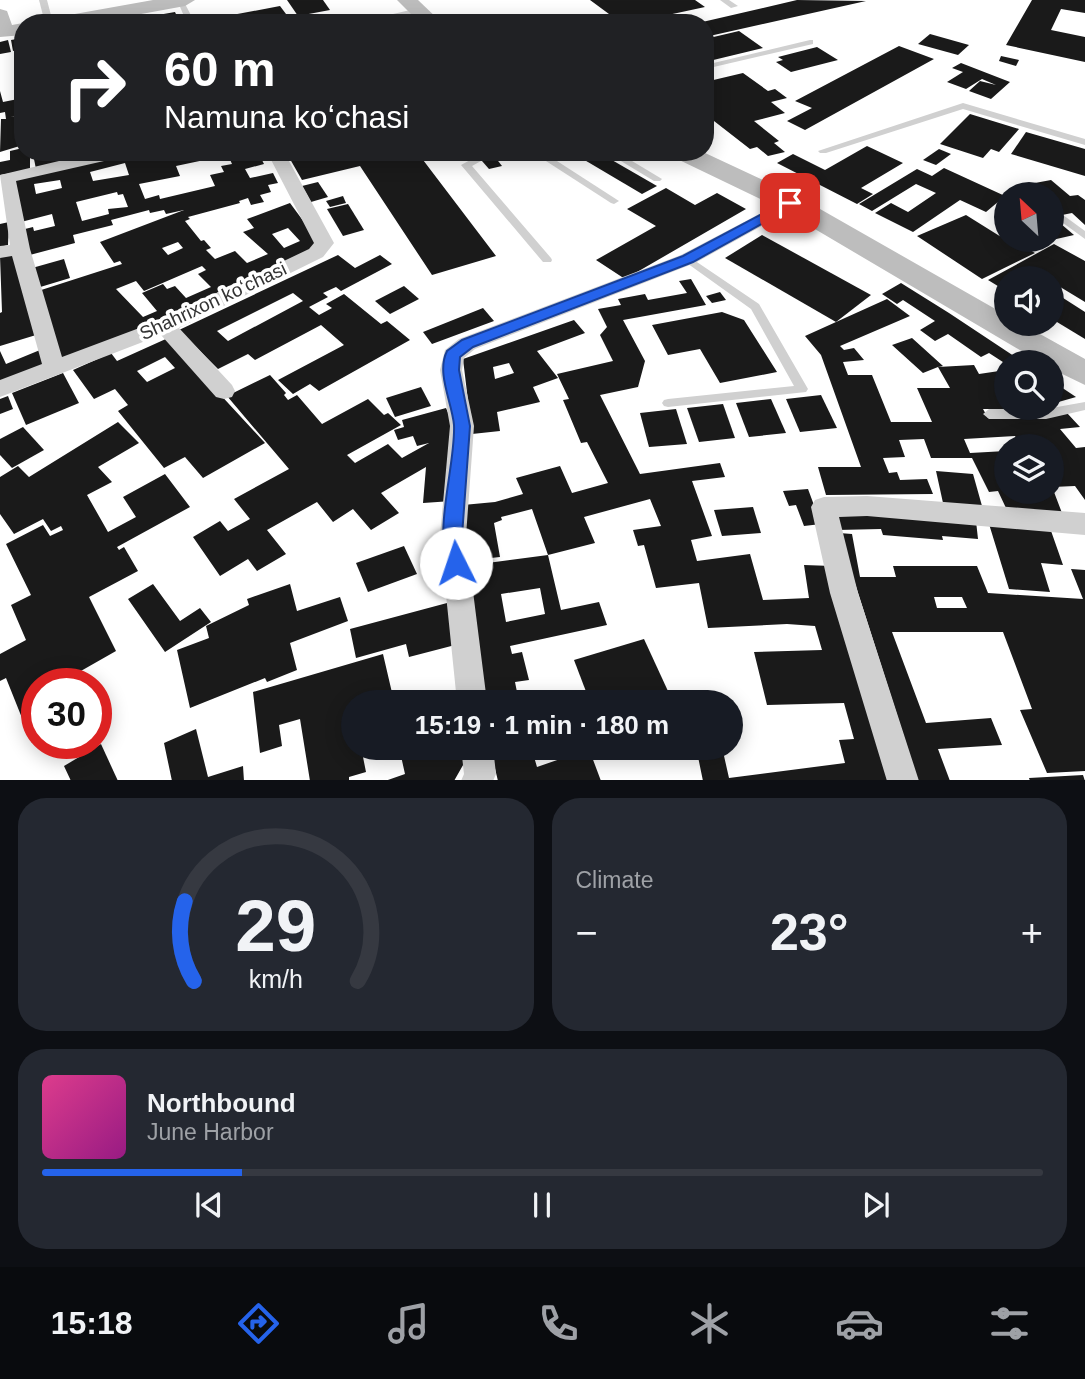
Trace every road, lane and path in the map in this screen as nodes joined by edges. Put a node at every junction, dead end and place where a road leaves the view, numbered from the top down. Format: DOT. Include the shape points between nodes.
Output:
graph roads {
  1 [pos="724,0"];
  2 [pos="177,1"];
  3 [pos="734,6"];
  4 [pos="107,14"];
  5 [pos="810,42"];
  6 [pos="714,65"];
  7 [pos="1085,142"];
  8 [pos="823,150"];
  9 [pos="81,161"];
  10 [pos="280,161"];
  11 [pos="474,161"];
  12 [pos="550,161"];
  13 [pos="626,161"];
  14 [pos="701,161"];
  15 [pos="657,179"];
  16 [pos="614,201"];
  17 [pos="790,203"];
  18 [pos="1064,219"];
  19 [pos="1085,236"];
  20 [pos="10,251"];
  21 [pos="688,259"];
  22 [pos="547,260"];
  23 [pos="164,326"];
  24 [pos="54,367"];
  25 [pos="1083,371"];
  26 [pos="0,389"];
  27 [pos="224,391"];
  28 [pos="668,403"];
  29 [pos="1085,406"];
  30 [pos="989,414"];
  31 [pos="1085,524"];
  32 [pos="470,690"];
  33 [pos="478,760"];
  34 [pos="477,780"];
  35 [pos="903,780"];
  1 -- 3 [label="lane"];
  2 -- 4 [label="main road"];
  5 -- 6 [label="lane"];
  7 -- 8 [label="lane" via="963,106"];
  9 -- 20 [label="street" via="7,178"];
  10 -- 23 [label="street, Shahrixon koʻchasi" via="324,243 316,253"];
  11 -- 22 [label="lane" via="466,165"];
  12 -- 16 [label="lane"];
  13 -- 15 [label="lane"];
  14 -- 17 [label="main road"];
  17 -- 21 [label="street"];
  17 -- 25 [label="main road"];
  18 -- 19 [label="lane"];
  20 -- 24 [label="street"];
  21 -- 28 [label="lane" via="755,307 802,389"];
  21 -- 32 [label="street" via="467,344 453,355 451,370 462,426 453,536"];
  23 -- 24 [label="street, Shahrixon koʻchasi"];
  23 -- 27 [label="street"];
  24 -- 26 [label="street, Shahrixon koʻchasi"];
  29 -- 30 [label="lane" via="1045,414"];
  31 -- 35 [label="street" via="867,506 824,507 844,593"];
  33 -- 34 [label="street"];
}
